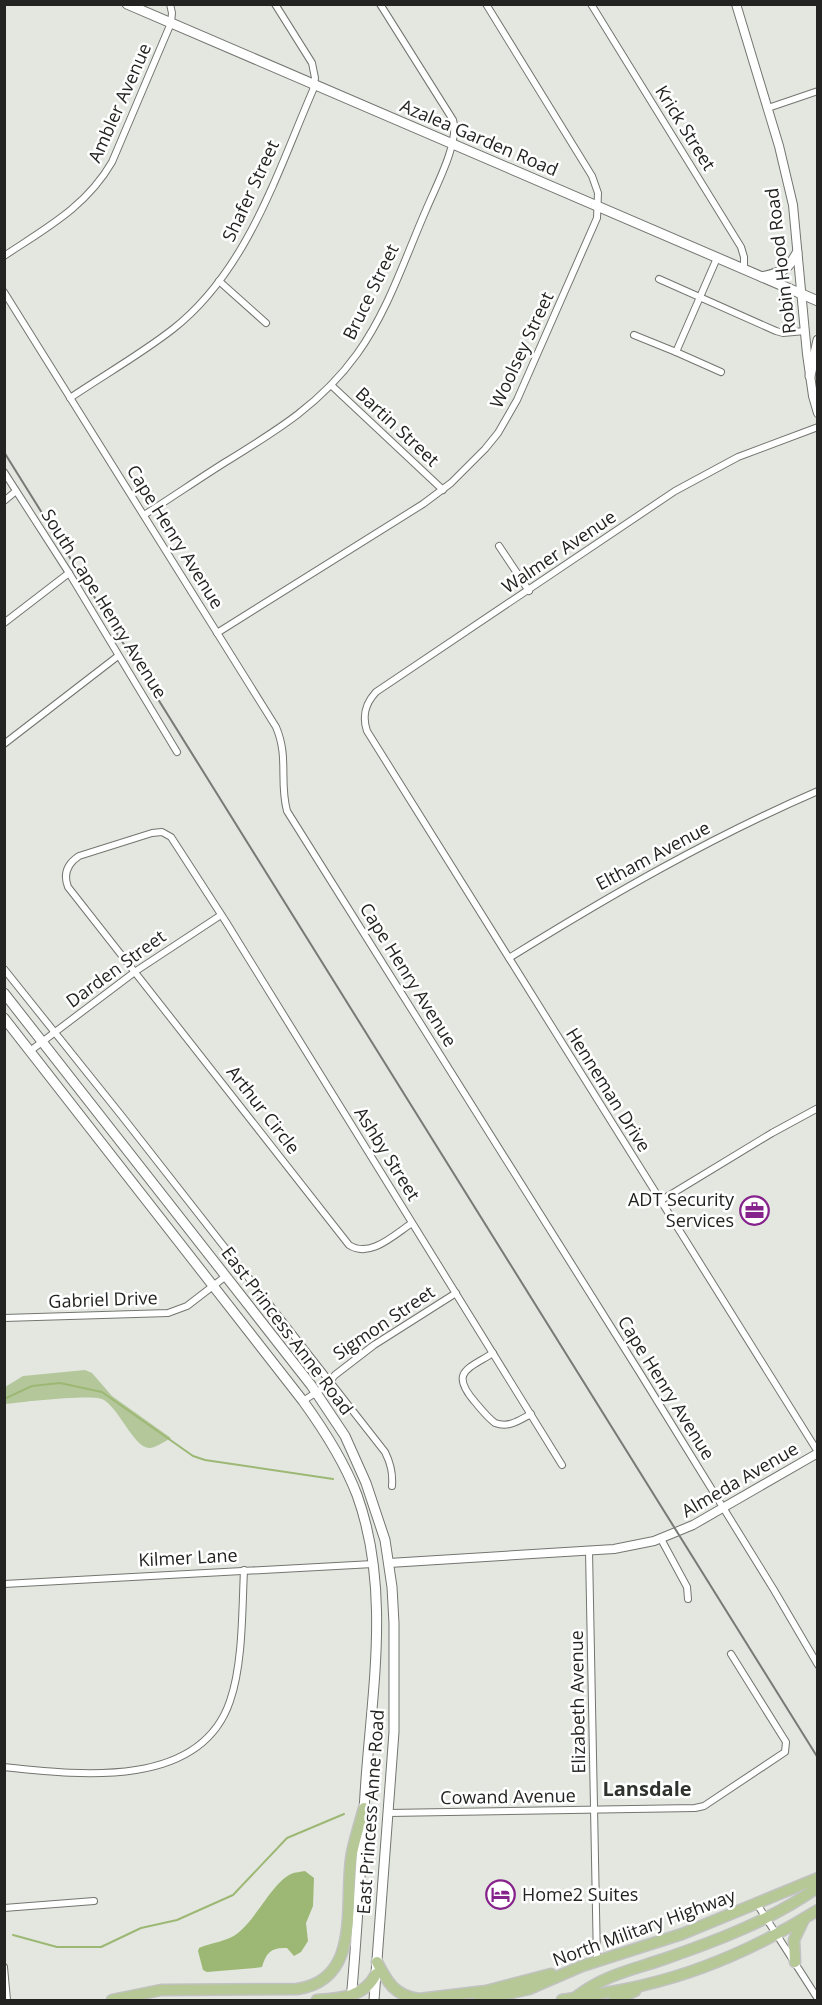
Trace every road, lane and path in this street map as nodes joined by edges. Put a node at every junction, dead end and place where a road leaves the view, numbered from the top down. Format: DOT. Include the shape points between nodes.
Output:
graph roads {
  1 [pos="127,4"];
  2 [pos="170,4"];
  3 [pos="275,4"];
  4 [pos="380,4"];
  5 [pos="486,4"];
  6 [pos="591,4"];
  7 [pos="736,4"];
  8 [pos="171,23"];
  9 [pos="314,85"];
  10 [pos="818,91"];
  11 [pos="768,108"];
  12 [pos="452,144"];
  13 [pos="599,207"];
  14 [pos="797,253"];
  15 [pos="4,256"];
  16 [pos="717,258"];
  17 [pos="744,270"];
  18 [pos="762,277"];
  19 [pos="659,279"];
  20 [pos="219,281"];
  21 [pos="4,292"];
  22 [pos="801,294"];
  23 [pos="699,297"];
  24 [pos="818,301"];
  25 [pos="266,323"];
  26 [pos="805,331"];
  27 [pos="634,334"];
  28 [pos="818,340"];
  29 [pos="676,352"];
  30 [pos="721,372"];
  31 [pos="810,376"];
  32 [pos="331,385"];
  33 [pos="70,398"];
  34 [pos="818,413"];
  35 [pos="818,427"];
  36 [pos="4,472"];
  37 [pos="443,490"];
  38 [pos="16,491"];
  39 [pos="4,501"];
  40 [pos="144,515"];
  41 [pos="499,546"];
  42 [pos="69,573"];
  43 [pos="529,591"];
  44 [pos="4,623"];
  45 [pos="217,633"];
  46 [pos="118,656"];
  47 [pos="375,742"];
  48 [pos="4,744"];
  49 [pos="177,752"];
  50 [pos="818,792"];
  51 [pos="221,915"];
  52 [pos="109,937"];
  53 [pos="509,958"];
  54 [pos="4,969"];
  55 [pos="135,970"];
  56 [pos="4,993"];
  57 [pos="4,1018"];
  58 [pos="55,1032"];
  59 [pos="42,1042"];
  60 [pos="30,1051"];
  61 [pos="818,1108"];
  62 [pos="660,1201"];
  63 [pos="412,1223"];
  64 [pos="226,1276"];
  65 [pos="213,1286"];
  66 [pos="456,1293"];
  67 [pos="4,1318"];
  68 [pos="493,1353"];
  69 [pos="330,1382"];
  70 [pos="316,1392"];
  71 [pos="303,1401"];
  72 [pos="531,1414"];
  73 [pos="818,1453"];
  74 [pos="562,1466"];
  75 [pos="392,1486"];
  76 [pos="723,1508"];
  77 [pos="661,1539"];
  78 [pos="385,1540"];
  79 [pos="589,1551"];
  80 [pos="378,1563"];
  81 [pos="388,1563"];
  82 [pos="244,1570"];
  83 [pos="4,1584"];
  84 [pos="392,1587"];
  85 [pos="688,1599"];
  86 [pos="731,1654"];
  87 [pos="818,1665"];
  88 [pos="4,1767"];
  89 [pos="364,1808"];
  90 [pos="595,1810"];
  91 [pos="388,1813"];
  92 [pos="818,1878"];
  93 [pos="818,1887"];
  94 [pos="94,1901"];
  95 [pos="757,1904"];
  96 [pos="4,1908"];
  97 [pos="818,1910"];
  98 [pos="766,1917"];
  99 [pos="804,1918"];
  100 [pos="776,1934"];
  101 [pos="597,1961"];
  102 [pos="377,1962"];
  103 [pos="795,1962"];
  104 [pos="582,1966"];
  105 [pos="4,1967"];
  106 [pos="376,1974"];
  107 [pos="600,1980"];
  108 [pos="612,1996"];
  109 [pos="351,1998"];
  110 [pos="573,1999"];
  111 [pos="592,1999"];
  112 [pos="818,1999"];
  113 [pos="8,2001"];
  114 [pos="112,2001"];
  115 [pos="317,2001"];
  116 [pos="374,2001"];
  117 [pos="479,2001"];
  118 [pos="562,2001"];
  1 -- 8 [label="main road, Azalea Garden Road"];
  2 -- 8 [label="street"];
  3 -- 9 [label="street" via="312,63"];
  4 -- 12 [label="street, Bruce Street" via="453,120"];
  5 -- 13 [label="street" via="592,176"];
  6 -- 17 [label="street, Krick Street" via="741,247"];
  7 -- 11 [label="street, Robin Hood Road"];
  8 -- 9 [label="main road, Azalea Garden Road"];
  8 -- 15 [label="street, Ambler Avenue" via="104,176 70,212"];
  9 -- 12 [label="main road, Azalea Garden Road"];
  9 -- 20 [label="street, Shafer Street" via="243,248"];
  10 -- 11 [label="street"];
  11 -- 14 [label="street, Robin Hood Road" via="793,205"];
  12 -- 13 [label="main road, Azalea Garden Road"];
  12 -- 32 [label="street, Bruce Street" via="378,320 358,353"];
  13 -- 16 [label="main road, Azalea Garden Road"];
  13 -- 37 [label="street, Woolsey Street" via="512,410 484,449"];
  14 -- 18 [label="main road" via="780,273"];
  14 -- 22 [label="street, Robin Hood Road"];
  16 -- 17 [label="main road, Azalea Garden Road"];
  16 -- 23 [label="street"];
  17 -- 18 [label="main road, Azalea Garden Road"];
  18 -- 22 [label="main road, Azalea Garden Road"];
  19 -- 23 [label="street"];
  20 -- 25 [label="street"];
  20 -- 33 [label="street, Shafer Street" via="174,328"];
  21 -- 33 [label="street, Cape Henry Avenue"];
  22 -- 24 [label="main road, Azalea Garden Road"];
  22 -- 26 [label="street, Robin Hood Road"];
  23 -- 26 [label="street" via="776,331"];
  23 -- 29 [label="street"];
  26 -- 31 [label="street, Robin Hood Road"];
  27 -- 29 [label="street"];
  28 -- 31 [label="main road"];
  29 -- 30 [label="street"];
  31 -- 34 [label="street, Robin Hood Road"];
  32 -- 37 [label="street, Bartin Street"];
  32 -- 40 [label="street, Bruce Street" via="272,434"];
  33 -- 40 [label="street, Cape Henry Avenue"];
  35 -- 43 [label="street, Walmer Avenue" via="706,473"];
  36 -- 38 [label="street, South Cape Henry Avenue"];
  37 -- 45 [label="street, Woolsey Street"];
  38 -- 39 [label="street"];
  38 -- 42 [label="street, South Cape Henry Avenue"];
  40 -- 45 [label="street, Cape Henry Avenue"];
  41 -- 43 [label="street"];
  42 -- 44 [label="street"];
  42 -- 46 [label="street, South Cape Henry Avenue"];
  43 -- 47 [label="street, Walmer Avenue" via="376,692 367,703 364,716 367,731"];
  45 -- 76 [label="street, Cape Henry Avenue" via="276,727 284,752 287,811"];
  46 -- 48 [label="street"];
  46 -- 49 [label="street, South Cape Henry Avenue"];
  47 -- 53 [label="street, Henneman Drive"];
  50 -- 53 [label="street, Eltham Avenue" via="693,850"];
  51 -- 52 [label="street, Ashby Street" via="171,837 156,832 79,856 69,864 65,875 68,887"];
  51 -- 55 [label="street, Darden Street"];
  51 -- 63 [label="street, Ashby Street"];
  52 -- 55 [label="street, Arthur Circle"];
  53 -- 62 [label="street, Henneman Drive"];
  54 -- 58 [label="street"];
  55 -- 58 [label="street, Darden Street"];
  55 -- 63 [label="street, Arthur Circle" via="350,1245 360,1250 372,1248"];
  56 -- 59 [label="main road, East Princess Anne Road"];
  57 -- 60 [label="main road, East Princess Anne Road"];
  58 -- 59 [label="street, Darden Street"];
  58 -- 69 [label="street"];
  59 -- 60 [label="street, Darden Street"];
  59 -- 64 [label="main road, East Princess Anne Road"];
  60 -- 65 [label="main road, East Princess Anne Road"];
  61 -- 62 [label="street"];
  62 -- 73 [label="street, Henneman Drive"];
  63 -- 66 [label="street, Ashby Street"];
  64 -- 65 [label="street, Gabriel Drive"];
  64 -- 70 [label="main road, East Princess Anne Road"];
  65 -- 67 [label="street, Gabriel Drive" via="187,1306 168,1314"];
  65 -- 71 [label="main road, East Princess Anne Road"];
  66 -- 68 [label="street, Ashby Street"];
  66 -- 69 [label="street, Sigmon Street" via="374,1345"];
  68 -- 72 [label="street, Ashby Street"];
  68 -- 72 [label="street" via="467,1369 462,1379 464,1389 495,1423 513,1424"];
  69 -- 70 [label="street, Sigmon Street"];
  69 -- 75 [label="street" via="385,1452 393,1475"];
  70 -- 71 [label="street, Sigmon Street"];
  70 -- 78 [label="main road, East Princess Anne Road" via="356,1459"];
  71 -- 80 [label="main road, East Princess Anne Road" via="334,1447 351,1482"];
  72 -- 74 [label="street, Ashby Street"];
  73 -- 76 [label="street, Almeda Avenue"];
  76 -- 77 [label="street, Almeda Avenue"];
  76 -- 87 [label="street, Cape Henry Avenue"];
  77 -- 79 [label="street"];
  77 -- 85 [label="street" via="687,1587"];
  78 -- 80 [label="main road"];
  78 -- 81 [label="main road, East Princess Anne Road"];
  79 -- 81 [label="street"];
  79 -- 90 [label="street, Elizabeth Avenue"];
  80 -- 81 [label="main road"];
  80 -- 82 [label="street, Kilmer Lane"];
  80 -- 84 [label="main road"];
  80 -- 89 [label="main road, East Princess Anne Road" via="376,1654"];
  81 -- 84 [label="main road, East Princess Anne Road"];
  82 -- 83 [label="street, Kilmer Lane"];
  82 -- 88 [label="street" via="235,1684 225,1713 206,1739 175,1760 113,1773 54,1773"];
  84 -- 91 [label="main road, East Princess Anne Road" via="395,1707"];
  86 -- 90 [label="street, Cowand Avenue" via="786,1742 785,1752 704,1806"];
  89 -- 109 [label="main road, East Princess Anne Road"];
  89 -- 114 [label="main road" via="352,1853 345,1945 339,1963 328,1975 297,1989 161,1990"];
  90 -- 91 [label="street, Cowand Avenue"];
  90 -- 101 [label="street, Elizabeth Avenue"];
  91 -- 102 [label="main road, East Princess Anne Road"];
  92 -- 95 [label="main road, North Military Highway"];
  93 -- 98 [label="main road"];
  94 -- 96 [label="street"];
  95 -- 98 [label="street"];
  95 -- 101 [label="main road, North Military Highway" via="671,1938"];
  97 -- 99 [label="main road"];
  98 -- 100 [label="street"];
  98 -- 107 [label="main road" via="689,1950"];
  99 -- 100 [label="main road"];
  99 -- 103 [label="main road" via="794,1940"];
  100 -- 103 [label="street"];
  100 -- 108 [label="main road" via="724,1958 645,1985 623,1998"];
  101 -- 104 [label="main road, North Military Highway"];
  102 -- 104 [label="main road" via="389,1985 418,1999 494,1990"];
  102 -- 106 [label="main road, East Princess Anne Road"];
  103 -- 112 [label="street"];
  104 -- 117 [label="main road, North Military Highway" via="529,1989"];
  105 -- 113 [label="street"];
  106 -- 109 [label="main road"];
  106 -- 116 [label="main road, East Princess Anne Road"];
  107 -- 110 [label="main road"];
  107 -- 111 [label="main road"];
  108 -- 111 [label="main road"];
  109 -- 115 [label="main road"];
  110 -- 111 [label="main road"];
  110 -- 118 [label="main road"];
}
